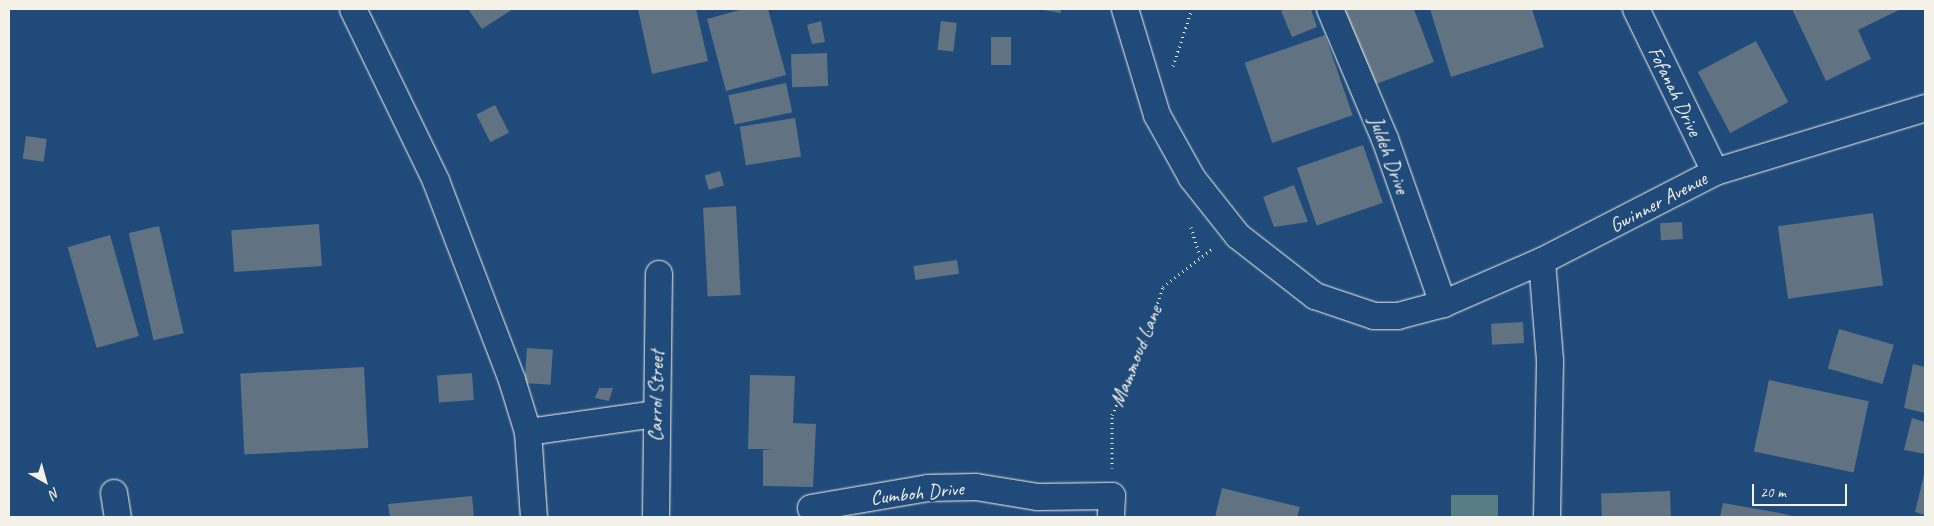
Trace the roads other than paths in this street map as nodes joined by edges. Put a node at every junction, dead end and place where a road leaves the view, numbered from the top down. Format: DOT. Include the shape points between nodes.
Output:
graph roads {
  1 [pos="353,9"];
  2 [pos="1125,9"];
  3 [pos="1330,9"];
  4 [pos="1636,9"];
  5 [pos="1925,108"];
  6 [pos="1715,172"];
  7 [pos="1542,261"];
  8 [pos="658,274"];
  9 [pos="1443,304"];
  10 [pos="656,414"];
  11 [pos="528,432"];
  12 [pos="1112,507"];
  13 [pos="811,508"];
  14 [pos="534,517"];
  15 [pos="656,517"];
  16 [pos="1547,517"];
  1 -- 11 [label="street" via="436,181"];
  2 -- 9 [label="street, Gwinner Avenue" via="1157,115 1192,178 1238,236 1316,296 1374,316 1398,316"];
  3 -- 9 [label="street, Juldeh Drive" via="1385,139"];
  4 -- 6 [label="street, Fofanah Drive"];
  5 -- 6 [label="street, Gwinner Avenue"];
  6 -- 7 [label="street, Gwinner Avenue"];
  7 -- 9 [label="street, Gwinner Avenue"];
  7 -- 16 [label="street" via="1550,361"];
  8 -- 10 [label="street, Carrol Street"];
  10 -- 11 [label="street"];
  10 -- 15 [label="street, Carrol Street"];
  11 -- 14 [label="street"];
  12 -- 13 [label="street, Cumboh Drive" via="976,487 928,488"];
}
